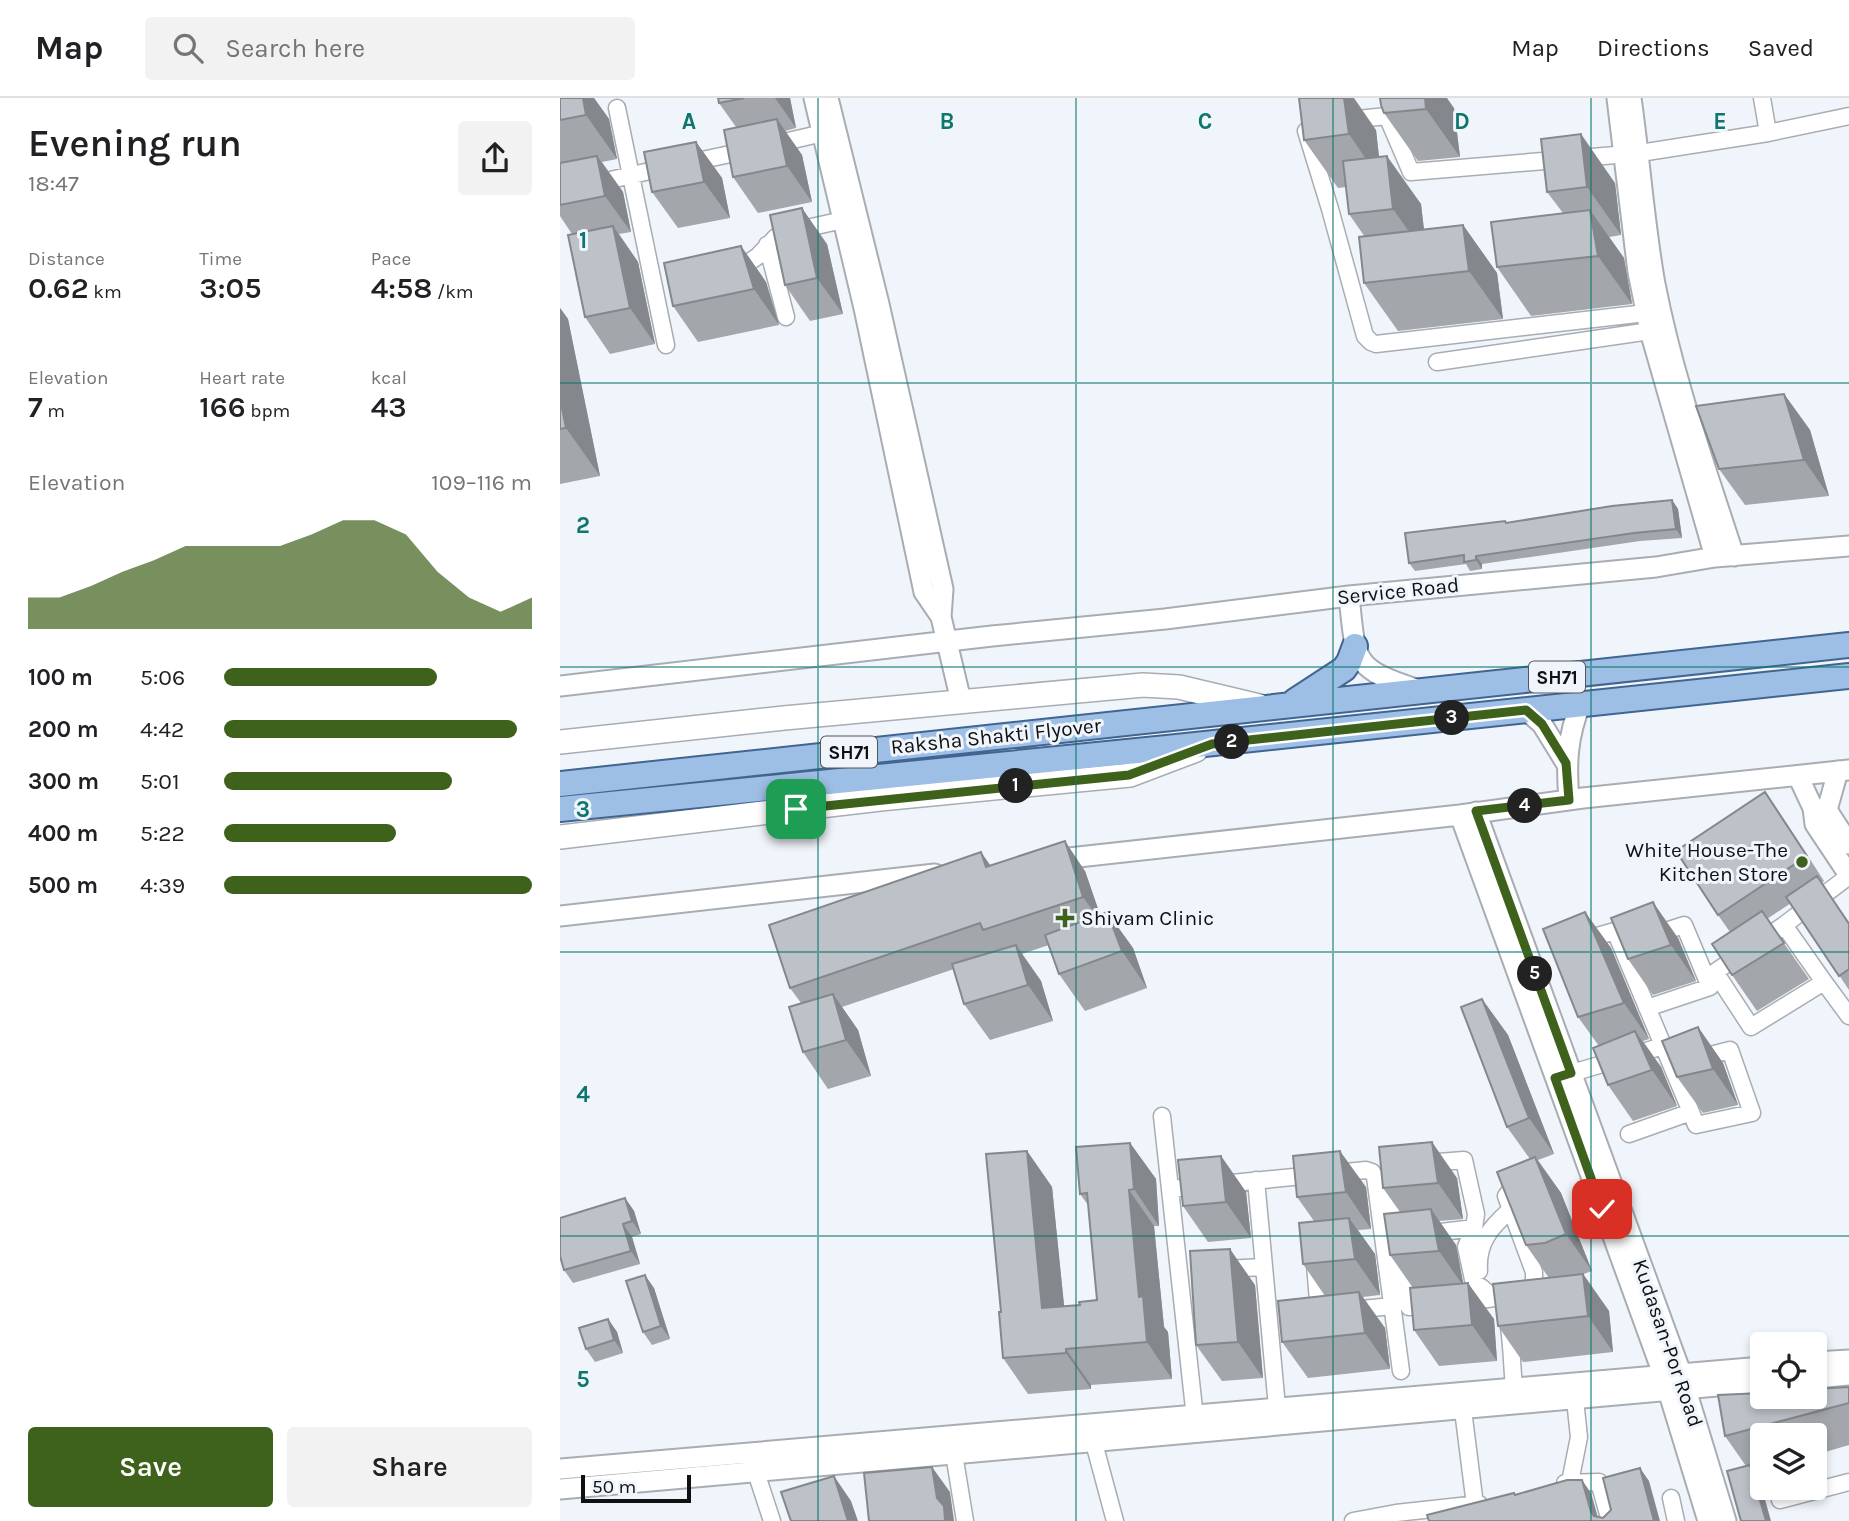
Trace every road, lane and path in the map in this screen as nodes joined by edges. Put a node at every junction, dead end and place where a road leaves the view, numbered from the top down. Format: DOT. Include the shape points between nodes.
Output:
graph roads {
  1 [pos="814,98"];
  2 [pos="828,98"];
  3 [pos="1617,98"];
  4 [pos="1631,98"];
  5 [pos="1762,98"];
  6 [pos="617,108"];
  7 [pos="1849,116"];
  8 [pos="823,133"];
  9 [pos="1768,133"];
  10 [pos="1632,154"];
  11 [pos="631,175"];
  12 [pos="577,187"];
  13 [pos="843,220"];
  14 [pos="767,245"];
  15 [pos="720,271"];
  16 [pos="786,317"];
  17 [pos="1648,322"];
  18 [pos="666,345"];
  19 [pos="1437,362"];
  20 [pos="1684,425"];
  21 [pos="1849,545"];
  22 [pos="1725,557"];
  23 [pos="1349,596"];
  24 [pos="941,617"];
  25 [pos="948,641"];
  26 [pos="1849,645"];
  27 [pos="1355,646"];
  28 [pos="1849,676"];
  29 [pos="560,686"];
  30 [pos="1421,691"];
  31 [pos="961,701"];
  32 [pos="1581,704"];
  33 [pos="1277,706"];
  34 [pos="1526,710"];
  35 [pos="560,742"];
  36 [pos="1212,744"];
  37 [pos="1566,763"];
  38 [pos="1843,771"];
  39 [pos="1798,776"];
  40 [pos="560,785"];
  41 [pos="1569,800"];
  42 [pos="560,809"];
  43 [pos="1820,809"];
  44 [pos="1468,813"];
  45 [pos="560,837"];
  46 [pos="1849,844"];
  47 [pos="1037,862"];
  48 [pos="954,872"];
  49 [pos="1849,875"];
  50 [pos="560,916"];
  51 [pos="1784,925"];
  52 [pos="1568,944"];
  53 [pos="1621,944"];
  54 [pos="1824,982"];
  55 [pos="1647,1008"];
  56 [pos="1849,1016"];
  57 [pos="1663,1046"];
  58 [pos="1672,1065"];
  59 [pos="1563,1075"];
  60 [pos="1691,1112"];
  61 [pos="1163,1116"];
  62 [pos="1629,1134"];
  63 [pos="1256,1180"];
  64 [pos="1535,1184"];
  65 [pos="1170,1189"];
  66 [pos="1510,1210"];
  67 [pos="1474,1228"];
  68 [pos="1384,1239"];
  69 [pos="1313,1246"];
  70 [pos="1264,1267"];
  71 [pos="1179,1272"];
  72 [pos="1550,1292"];
  73 [pos="1526,1294"];
  74 [pos="1494,1295"];
  75 [pos="1392,1306"];
  76 [pos="1849,1360"];
  77 [pos="1827,1362"];
  78 [pos="1750,1369"];
  79 [pos="1401,1371"];
  80 [pos="1849,1375"];
  81 [pos="1827,1377"];
  82 [pos="1674,1382"];
  83 [pos="1750,1382"];
  84 [pos="1514,1388"];
  85 [pos="1575,1400"];
  86 [pos="1278,1407"];
  87 [pos="1463,1410"];
  88 [pos="1195,1424"];
  89 [pos="1091,1433"];
  90 [pos="954,1454"];
  91 [pos="752,1461"];
  92 [pos="560,1469"];
  93 [pos="1570,1482"];
  94 [pos="1849,1482"];
  95 [pos="1547,1488"];
  96 [pos="1827,1488"];
  97 [pos="560,1489"];
  98 [pos="1671,1498"];
  99 [pos="1499,1499"];
  100 [pos="1475,1505"];
  101 [pos="772,1521"];
  102 [pos="965,1521"];
  103 [pos="1115,1521"];
  104 [pos="1353,1521"];
  105 [pos="1610,1521"];
  106 [pos="1676,1521"];
  107 [pos="1708,1521"];
  108 [pos="1726,1521"];
  1 -- 8 [label="street"];
  2 -- 24 [label="street" via="943,589"];
  3 -- 10 [label="street"];
  4 -- 10 [label="street"];
  5 -- 9 [label="street"];
  6 -- 11 [label="street"];
  7 -- 9 [label="street"];
  8 -- 11 [label="street"];
  8 -- 13 [label="street"];
  9 -- 10 [label="street"];
  10 -- 17 [label="street" via="1638,272"];
  10 -- 17 [label="street" via="1411,172 1387,116 1304,125 1365,336 1371,342"];
  10 -- 20 [label="street"];
  11 -- 12 [label="street"];
  11 -- 18 [label="street" via="660,283"];
  13 -- 14 [label="street" via="789,232"];
  13 -- 24 [label="street" via="925,592"];
  14 -- 15 [label="street" via="748,263"];
  14 -- 16 [label="street"];
  17 -- 19 [label="street"];
  17 -- 20 [label="street"];
  20 -- 22 [label="street"];
  21 -- 22 [label="street, Service Road"];
  22 -- 23 [label="street, Service Road"];
  23 -- 25 [label="street, Service Road"];
  23 -- 27 [label="street"];
  24 -- 25 [label="street"];
  25 -- 29 [label="street, Service Road"];
  25 -- 31 [label="street"];
  26 -- 30 [label="main road, SH71"];
  27 -- 30 [label="street" via="1370,670"];
  27 -- 33 [label="main road" via="1338,674"];
  28 -- 32 [label="main road, SH71"];
  30 -- 33 [label="main road, SH71"];
  31 -- 33 [label="main road" via="1143,685 1179,687"];
  31 -- 35 [label="main road"];
  32 -- 34 [label="main road, SH71"];
  32 -- 37 [label="street"];
  33 -- 40 [label="main road, Raksha Shakti Flyover / SH71"];
  34 -- 36 [label="main road, SH71"];
  34 -- 37 [label="street" via="1542,724"];
  36 -- 42 [label="main road, Raksha Shakti Flyover / SH71"];
  36 -- 45 [label="main road" via="1129,775"];
  37 -- 41 [label="street"];
  38 -- 39 [label="street"];
  38 -- 43 [label="street"];
  39 -- 41 [label="street"];
  39 -- 43 [label="street"];
  41 -- 44 [label="street"];
  43 -- 46 [label="street"];
  43 -- 49 [label="street" via="1815,824"];
  44 -- 47 [label="street"];
  44 -- 59 [label="street, Kudasan-Por Road"];
  48 -- 50 [label="street"];
  49 -- 51 [label="street"];
  51 -- 54 [label="street"];
  51 -- 54 [label="street" via="1715,972 1751,1027"];
  52 -- 53 [label="street" via="1615,931"];
  53 -- 55 [label="street"];
  53 -- 55 [label="street" via="1684,925 1710,987"];
  54 -- 56 [label="street"];
  55 -- 57 [label="street"];
  57 -- 58 [label="street"];
  57 -- 59 [label="street"];
  58 -- 60 [label="street"];
  58 -- 60 [label="street" via="1730,1050 1752,1113 1696,1125"];
  59 -- 82 [label="street, Kudasan-Por Road"];
  60 -- 62 [label="street"];
  61 -- 65 [label="street"];
  63 -- 65 [label="street"];
  63 -- 68 [label="street" via="1306,1181 1372,1172"];
  63 -- 70 [label="street"];
  64 -- 66 [label="street" via="1509,1192"];
  65 -- 71 [label="street"];
  66 -- 73 [label="street" via="1534,1272"];
  66 -- 74 [label="street" via="1478,1251"];
  67 -- 68 [label="street"];
  67 -- 68 [label="street" via="1476,1214 1464,1160 1402,1166 1390,1168 1388,1175"];
  67 -- 74 [label="street" via="1466,1247 1474,1284"];
  68 -- 74 [label="street" via="1409,1307"];
  68 -- 75 [label="street"];
  69 -- 75 [label="street" via="1313,1314"];
  70 -- 71 [label="street"];
  70 -- 86 [label="street" via="1275,1318"];
  71 -- 88 [label="street"];
  72 -- 73 [label="street"];
  73 -- 74 [label="street"];
  74 -- 84 [label="street" via="1513,1356"];
  75 -- 79 [label="street"];
  76 -- 77 [label="street"];
  78 -- 82 [label="street"];
  80 -- 81 [label="street"];
  82 -- 83 [label="street"];
  82 -- 84 [label="street"];
  82 -- 85 [label="street"];
  82 -- 107 [label="street, Kudasan-Por Road"];
  82 -- 108 [label="street, Kudasan-Por Road"];
  84 -- 86 [label="street"];
  85 -- 87 [label="street"];
  85 -- 93 [label="street" via="1579,1437"];
  86 -- 88 [label="street"];
  87 -- 88 [label="street"];
  87 -- 100 [label="street"];
  88 -- 89 [label="street"];
  89 -- 90 [label="street"];
  89 -- 91 [label="street"];
  89 -- 103 [label="street"];
  90 -- 91 [label="street"];
  90 -- 102 [label="street"];
  91 -- 92 [label="street"];
  91 -- 97 [label="street"];
  91 -- 101 [label="street"];
  93 -- 95 [label="street"];
  93 -- 105 [label="street" via="1599,1482"];
  94 -- 96 [label="street"];
  98 -- 106 [label="street"];
  99 -- 100 [label="street"];
  100 -- 104 [label="street"];
}
